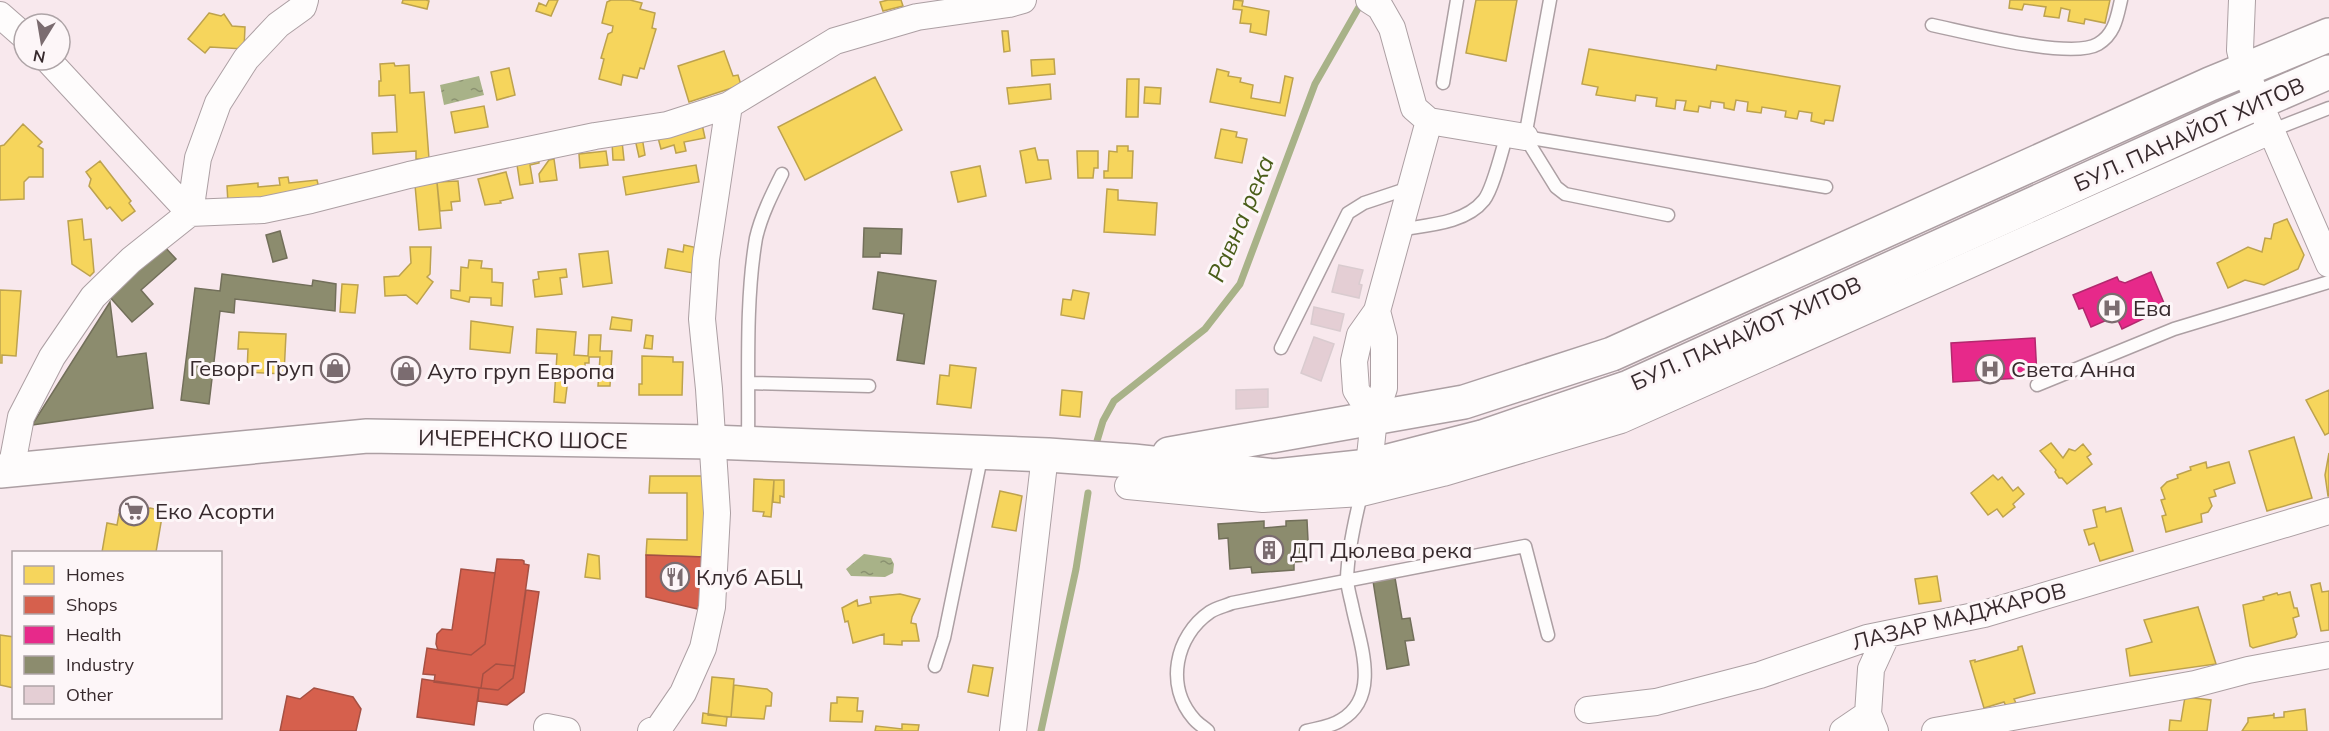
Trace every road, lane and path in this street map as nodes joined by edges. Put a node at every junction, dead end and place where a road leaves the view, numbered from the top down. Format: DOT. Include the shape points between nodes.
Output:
graph roads {
  1 [pos="305,0"];
  2 [pos="1023,0"];
  3 [pos="1457,0"];
  4 [pos="1550,0"];
  5 [pos="2121,0"];
  6 [pos="2242,0"];
  7 [pos="1374,3"];
  8 [pos="0,15"];
  9 [pos="1932,25"];
  10 [pos="12,26"];
  11 [pos="2329,35"];
  12 [pos="2246,70"];
  13 [pos="59,72"];
  14 [pos="2329,72"];
  15 [pos="1443,82"];
  16 [pos="729,105"];
  17 [pos="2329,108"];
  18 [pos="2264,117"];
  19 [pos="1429,121"];
  20 [pos="1516,136"];
  21 [pos="782,174"];
  22 [pos="1826,187"];
  23 [pos="1409,188"];
  24 [pos="190,213"];
  25 [pos="1668,215"];
  26 [pos="1398,230"];
  27 [pos="2329,264"];
  28 [pos="2329,282"];
  29 [pos="1281,348"];
  30 [pos="749,383"];
  31 [pos="869,386"];
  32 [pos="2037,386"];
  33 [pos="1374,418"];
  34 [pos="711,442"];
  35 [pos="748,443"];
  36 [pos="983,452"];
  37 [pos="1047,455"];
  38 [pos="5,471"];
  39 [pos="1130,474"];
  40 [pos="1366,479"];
  41 [pos="2329,511"];
  42 [pos="1347,579"];
  43 [pos="1887,634"];
  44 [pos="1548,635"];
  45 [pos="2329,655"];
  46 [pos="935,666"];
  47 [pos="1588,710"];
  48 [pos="1871,722"];
  49 [pos="656,730"];
  50 [pos="1013,731"];
  51 [pos="1208,731"];
  52 [pos="1306,731"];
  53 [pos="1842,731"];
  54 [pos="1935,731"];
  1 -- 24 [label="street" via="303,7 278,25 246,59 218,103 198,158"];
  2 -- 16 [label="street" via="917,17 835,41"];
  3 -- 15 [label="lane"];
  4 -- 20 [label="lane"];
  5 -- 9 [label="lane" via="2114,29 2098,44 2076,50"];
  6 -- 12 [label="street" via="2240,50"];
  7 -- 19 [label="street" via="1392,28 1414,108"];
  8 -- 10 [label="street"];
  11 -- 12 [label="street, БУЛ. ПАНАЙОТ ХИТОВ"];
  12 -- 18 [label="street"];
  12 -- 33 [label="street, БУЛ. ПАНАЙОТ ХИТОВ" via="1612,354 1464,402"];
  13 -- 24 [label="street"];
  14 -- 18 [label="street, БУЛ. ПАНАЙОТ ХИТОВ"];
  16 -- 24 [label="street" via="667,125 409,175 263,210"];
  16 -- 34 [label="street" via="706,259 702,319"];
  17 -- 18 [label="lane"];
  18 -- 27 [label="street"];
  18 -- 40 [label="street, БУЛ. ПАНАЙОТ ХИТОВ" via="1629,387"];
  19 -- 20 [label="street"];
  19 -- 23 [label="street"];
  20 -- 22 [label="lane"];
  20 -- 25 [label="lane" via="1565,194"];
  20 -- 26 [label="lane" via="1485,199 1475,208 1450,221"];
  21 -- 30 [label="lane" via="757,236 751,283"];
  23 -- 26 [label="street"];
  23 -- 29 [label="lane" via="1364,203 1348,213"];
  24 -- 38 [label="street" via="131,260 93,297 52,357 21,417"];
  26 -- 33 [label="street" via="1377,311 1384,338 1384,388"];
  28 -- 32 [label="lane" via="2174,329"];
  30 -- 31 [label="lane"];
  30 -- 35 [label="lane"];
  33 -- 39 [label="street, БУЛ. ПАНАЙОТ ХИТОВ"];
  33 -- 40 [label="street"];
  34 -- 35 [label="street, ИЧЕРЕНСКО ШОСЕ"];
  34 -- 38 [label="street, ИЧЕРЕНСКО ШОСЕ" via="367,436"];
  34 -- 49 [label="street" via="717,513 712,607 702,648 683,693"];
  35 -- 36 [label="street, ИЧЕРЕНСКО ШОСЕ"];
  36 -- 37 [label="street, ИЧЕРЕНСКО ШОСЕ"];
  36 -- 46 [label="lane"];
  37 -- 39 [label="street, БУЛ. ПАНАЙОТ ХИТОВ"];
  37 -- 50 [label="street"];
  39 -- 40 [label="street, БУЛ. ПАНАЙОТ ХИТОВ"];
  40 -- 42 [label="lane" via="1354,521"];
  41 -- 43 [label="street, ЛАЗАР МАДЖАРОВ" via="1984,614"];
  42 -- 44 [label="lane" via="1526,546"];
  42 -- 51 [label="lane" via="1232,603 1211,611 1195,625 1183,643 1177,683 1183,702"];
  42 -- 52 [label="lane" via="1364,664 1362,695 1342,720"];
  43 -- 47 [label="street, ЛАЗАР МАДЖАРОВ" via="1760,675 1656,702"];
  43 -- 48 [label="street" via="1871,669"];
  45 -- 54 [label="street" via="2195,684"];
  48 -- 53 [label="street"];
}
